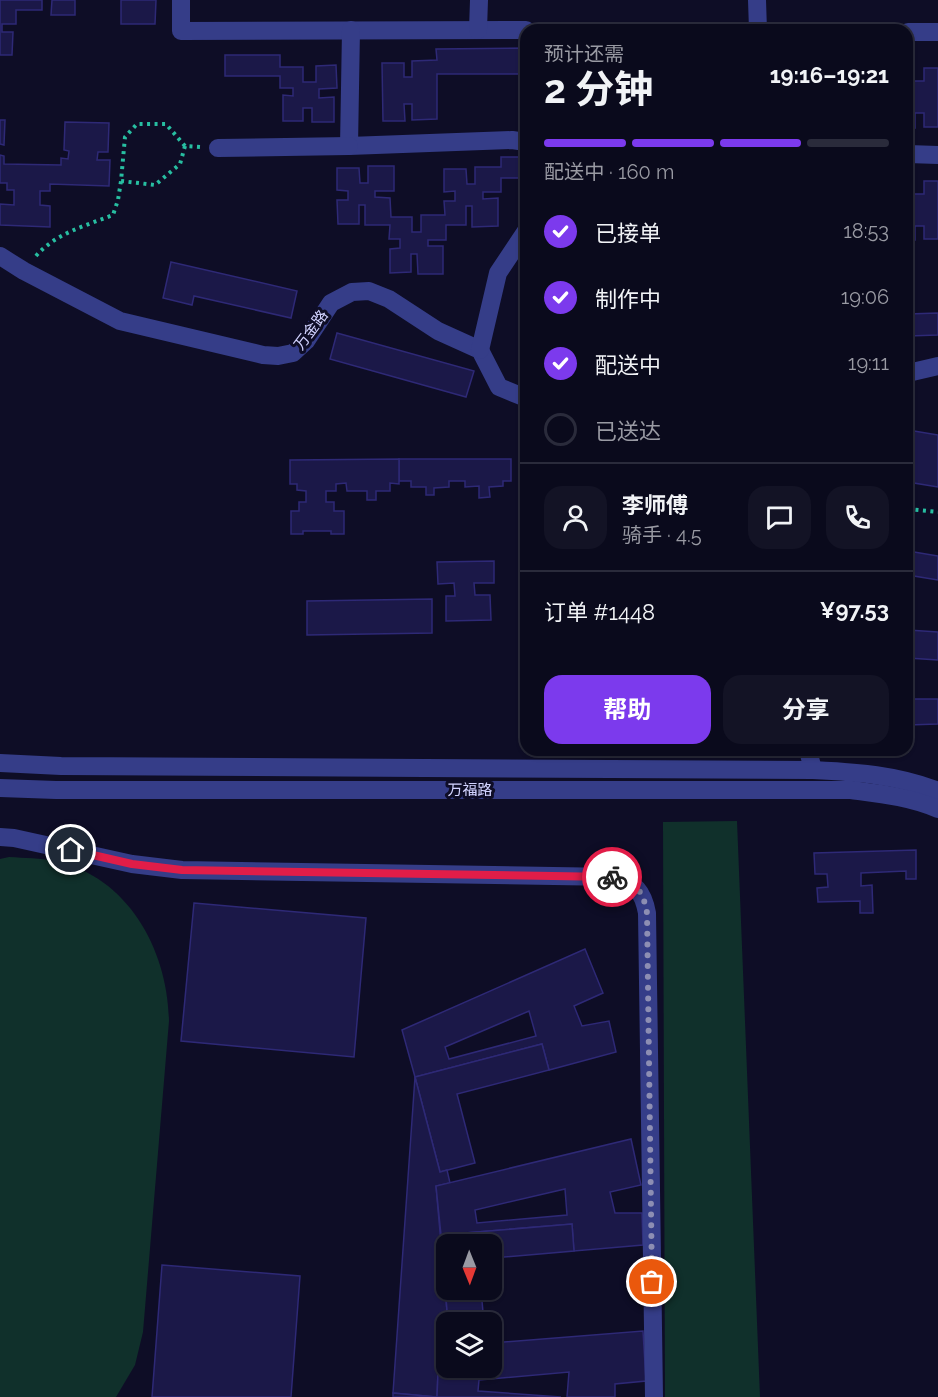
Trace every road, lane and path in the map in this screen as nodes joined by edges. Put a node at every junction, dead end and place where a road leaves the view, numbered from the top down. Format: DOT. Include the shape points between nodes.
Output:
graph roads {
  1 [pos="181,0"];
  2 [pos="479,0"];
  3 [pos="757,0"];
  4 [pos="758,24"];
  5 [pos="351,30"];
  6 [pos="478,30"];
  7 [pos="520,30"];
  8 [pos="913,32"];
  9 [pos="938,32"];
  10 [pos="520,141"];
  11 [pos="349,146"];
  12 [pos="218,148"];
  13 [pos="913,154"];
  14 [pos="938,155"];
  15 [pos="121,181"];
  16 [pos="520,240"];
  17 [pos="0,256"];
  18 [pos="24,271"];
  19 [pos="480,350"];
  20 [pos="938,366"];
  21 [pos="913,372"];
  22 [pos="520,396"];
  23 [pos="913,510"];
  24 [pos="938,512"];
  25 [pos="810,756"];
  26 [pos="0,763"];
  27 [pos="813,770"];
  28 [pos="0,788"];
  29 [pos="938,791"];
  30 [pos="938,809"];
  31 [pos="0,837"];
  32 [pos="654,1397"];
  1 -- 5 [label="street" via="181,31"];
  2 -- 6 [label="street"];
  3 -- 4 [label="street"];
  5 -- 6 [label="street"];
  5 -- 11 [label="street"];
  6 -- 7 [label="street"];
  8 -- 9 [label="street"];
  10 -- 11 [label="street"];
  11 -- 12 [label="street"];
  13 -- 14 [label="street"];
  15 -- 15 [label="path" via="155,185 180,164 185,146 166,124 137,124 125,137"];
  15 -- 18 [label="path" via="113,215 63,233 45,246"];
  16 -- 19 [label="street" via="498,273"];
  17 -- 18 [label="street, 万金路"];
  18 -- 19 [label="street, 万金路" via="120,321 263,355 293,353 306,341 331,303 352,292 369,291"];
  19 -- 22 [label="street" via="499,387"];
  20 -- 21 [label="street"];
  23 -- 24 [label="path"];
  25 -- 27 [label="street"];
  26 -- 27 [label="street, 万福路"];
  27 -- 29 [label="street, 万福路" via="897,779"];
  28 -- 30 [label="street, 万福路" via="851,790 890,795"];
  31 -- 32 [label="street" via="132,864 182,870 615,877 640,889 647,913"];
}
